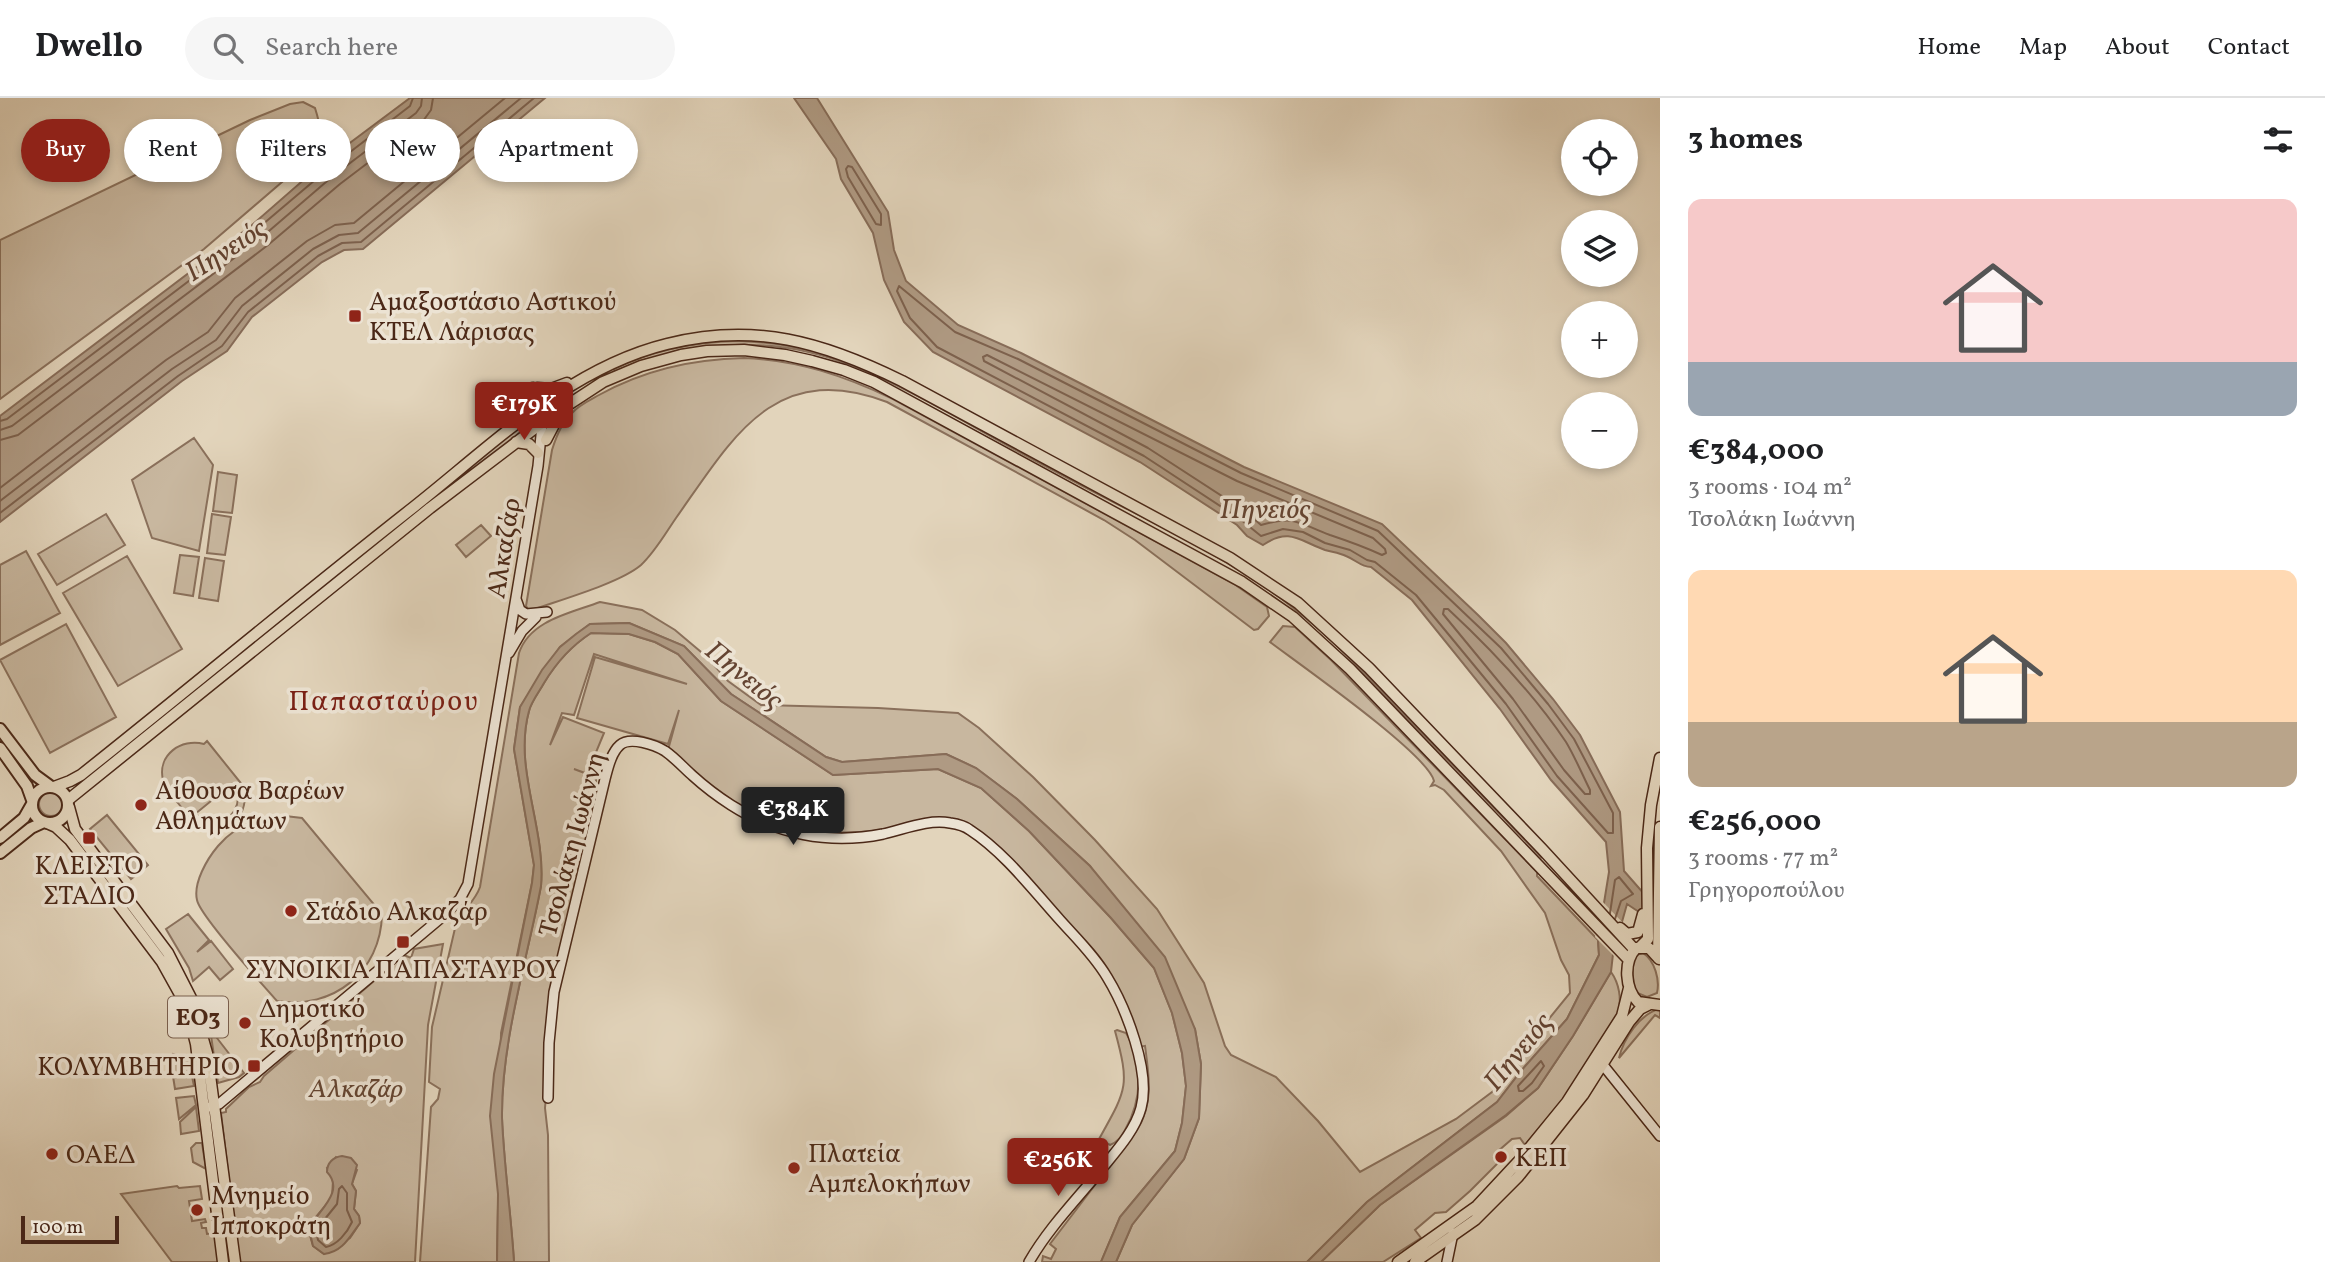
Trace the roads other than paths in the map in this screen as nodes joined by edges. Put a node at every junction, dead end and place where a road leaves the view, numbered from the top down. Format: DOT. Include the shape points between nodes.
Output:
graph roads {
  1 [pos="584,378"];
  2 [pos="578,397"];
  3 [pos="547,403"];
  4 [pos="547,419"];
  5 [pos="511,430"];
  6 [pos="546,440"];
  7 [pos="516,442"];
  8 [pos="538,453"];
  9 [pos="538,466"];
  10 [pos="516,598"];
  11 [pos="547,612"];
  12 [pos="536,617"];
  13 [pos="506,658"];
  14 [pos="0,729"];
  15 [pos="0,748"];
  16 [pos="1660,758"];
  17 [pos="52,786"];
  18 [pos="32,802"];
  19 [pos="68,804"];
  20 [pos="46,823"];
  21 [pos="1660,827"];
  22 [pos="0,838"];
  23 [pos="0,853"];
  24 [pos="1647,896"];
  25 [pos="1659,899"];
  26 [pos="1624,936"];
  27 [pos="1641,945"];
  28 [pos="1659,957"];
  29 [pos="1629,960"];
  30 [pos="1629,988"];
  31 [pos="1655,1004"];
  32 [pos="1603,1065"];
  33 [pos="548,1098"];
  34 [pos="213,1106"];
  35 [pos="212,1133"];
  36 [pos="1660,1136"];
  37 [pos="1455,1222"];
  38 [pos="1452,1238"];
  39 [pos="223,1262"];
  40 [pos="235,1262"];
  41 [pos="1029,1262"];
  42 [pos="1398,1262"];
  43 [pos="1415,1262"];
  44 [pos="1447,1262"];
  1 -- 3 [label="main road"];
  1 -- 5 [label="main road" via="551,389 535,388 531,405"];
  1 -- 26 [label="main road" via="667,344 733,335 817,345 893,377 1230,558 1284,593 1369,668"];
  2 -- 4 [label="main road"];
  2 -- 6 [label="main road" via="557,419"];
  2 -- 29 [label="main road" via="640,366 715,351 785,355 874,382 1208,561 1273,602 1350,669"];
  3 -- 4 [label="street, Αλκαζάρ"];
  3 -- 5 [label="main road"];
  4 -- 6 [label="street, Αλκαζάρ"];
  4 -- 7 [label="main road"];
  4 -- 8 [label="street, Αλκαζάρ"];
  5 -- 17 [label="main road" via="81,775"];
  6 -- 9 [label="street, Αλκαζάρ"];
  7 -- 8 [label="main road" via="529,444"];
  7 -- 19 [label="main road"];
  8 -- 9 [label="street, Αλκαζάρ"];
  9 -- 10 [label="street, Αλκαζάρ"];
  10 -- 11 [label="street" via="526,614"];
  10 -- 13 [label="street, Αλκαζάρ"];
  12 -- 13 [label="street"];
  13 -- 34 [label="street, Αλκαζάρ" via="464,895"];
  14 -- 17 [label="highway, ΕΟ3" via="38,778"];
  15 -- 18 [label="highway, ΕΟ3" via="27,786"];
  16 -- 24 [label="main road" via="1649,824"];
  17 -- 18 [label="highway" via="39,790"];
  17 -- 19 [label="highway, ΕΟ3" via="65,794"];
  18 -- 20 [label="highway, ΕΟ3" via="35,815"];
  18 -- 22 [label="highway" via="24,817"];
  19 -- 20 [label="highway" via="61,820"];
  19 -- 34 [label="main road, ΕΟ3" via="78,833 183,979 203,1032"];
  20 -- 23 [label="highway"];
  20 -- 34 [label="main road, ΕΟ3" via="69,839 173,980 192,1028"];
  21 -- 25 [label="main road"];
  24 -- 26 [label="main road" via="1640,930"];
  24 -- 27 [label="main road"];
  25 -- 28 [label="main road"];
  26 -- 27 [label="main road"];
  27 -- 28 [label="main road"];
  27 -- 29 [label="main road"];
  29 -- 30 [label="main road"];
  30 -- 31 [label="main road" via="1635,1000"];
  30 -- 37 [label="main road" via="1622,1016 1567,1102 1499,1185"];
  31 -- 32 [label="main road" via="1640,1009"];
  32 -- 36 [label="street"];
  32 -- 38 [label="main road" via="1518,1177"];
  33 -- 41 [label="street, Τσολάκη Ιωάννη" via="554,992 608,767 617,748 630,741 662,750 708,789 766,825 784,830 856,838 932,822 967,827 1033,888 1109,979 1140,1058 1144,1091 1136,1119"];
  34 -- 35 [label="main road, ΕΟ3"];
  35 -- 39 [label="main road, ΕΟ3"];
  35 -- 40 [label="main road, ΕΟ3"];
  37 -- 38 [label="street"];
  37 -- 42 [label="main road"];
  38 -- 43 [label="main road"];
  38 -- 44 [label="street"];
}
